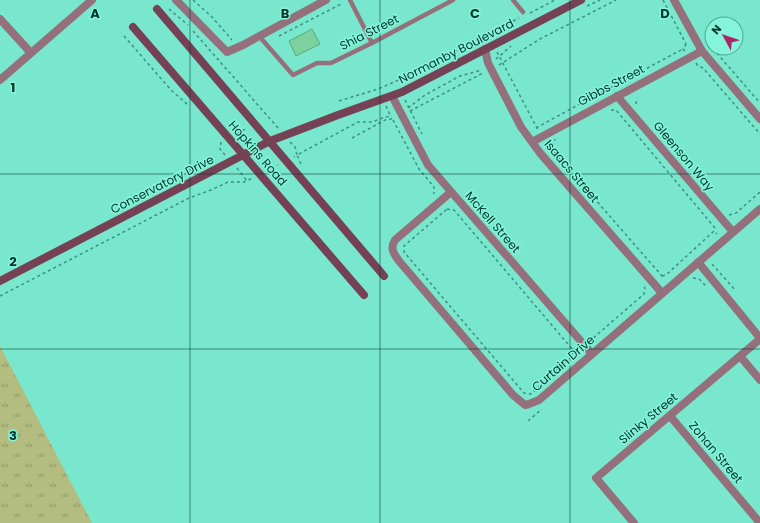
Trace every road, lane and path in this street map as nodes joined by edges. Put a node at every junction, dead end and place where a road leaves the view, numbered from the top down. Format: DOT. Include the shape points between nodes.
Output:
graph roads {
  1 [pos="92,0"];
  2 [pos="176,0"];
  3 [pos="192,0"];
  4 [pos="326,0"];
  5 [pos="453,0"];
  6 [pos="513,0"];
  7 [pos="555,0"];
  8 [pos="581,0"];
  9 [pos="600,0"];
  10 [pos="616,0"];
  11 [pos="674,0"];
  12 [pos="347,1"];
  13 [pos="316,2"];
  14 [pos="586,7"];
  15 [pos="157,9"];
  16 [pos="169,9"];
  17 [pos="525,14"];
  18 [pos="0,19"];
  19 [pos="133,28"];
  20 [pos="124,36"];
  21 [pos="259,36"];
  22 [pos="235,40"];
  23 [pos="266,43"];
  24 [pos="372,43"];
  25 [pos="686,44"];
  26 [pos="512,45"];
  27 [pos="485,49"];
  28 [pos="683,49"];
  29 [pos="702,51"];
  30 [pos="31,53"];
  31 [pos="719,56"];
  32 [pos="690,57"];
  33 [pos="488,63"];
  34 [pos="485,72"];
  35 [pos="0,80"];
  36 [pos="392,96"];
  37 [pos="617,96"];
  38 [pos="339,101"];
  39 [pos="760,103"];
  40 [pos="188,105"];
  41 [pos="609,110"];
  42 [pos="411,111"];
  43 [pos="401,114"];
  44 [pos="338,115"];
  45 [pos="269,117"];
  46 [pos="393,119"];
  47 [pos="760,119"];
  48 [pos="536,128"];
  49 [pos="760,134"];
  50 [pos="542,136"];
  51 [pos="560,136"];
  52 [pos="352,138"];
  53 [pos="425,138"];
  54 [pos="270,141"];
  55 [pos="532,142"];
  56 [pos="552,146"];
  57 [pos="244,155"];
  58 [pos="301,164"];
  59 [pos="247,181"];
  60 [pos="451,192"];
  61 [pos="760,192"];
  62 [pos="434,194"];
  63 [pos="466,209"];
  64 [pos="760,209"];
  65 [pos="458,215"];
  66 [pos="723,221"];
  67 [pos="715,228"];
  68 [pos="714,231"];
  69 [pos="732,232"];
  70 [pos="396,240"];
  71 [pos="701,243"];
  72 [pos="404,246"];
  73 [pos="698,262"];
  74 [pos="712,264"];
  75 [pos="384,276"];
  76 [pos="662,276"];
  77 [pos="692,278"];
  78 [pos="0,281"];
  79 [pos="640,282"];
  80 [pos="653,283"];
  81 [pos="708,289"];
  82 [pos="645,290"];
  83 [pos="736,291"];
  84 [pos="662,294"];
  85 [pos="364,295"];
  86 [pos="0,296"];
  87 [pos="760,338"];
  88 [pos="599,347"];
  89 [pos="592,354"];
  90 [pos="740,356"];
  91 [pos="760,380"];
  92 [pos="546,405"];
  93 [pos="670,416"];
  94 [pos="528,421"];
  95 [pos="634,523"];
  96 [pos="760,523"];
  1 -- 30 [label="street"];
  2 -- 21 [label="street" via="227,52"];
  3 -- 22 [label="path" via="212,17 231,40"];
  4 -- 13 [label="street"];
  5 -- 24 [label="lane, Shia Street"];
  6 -- 17 [label="lane"];
  7 -- 17 [label="path"];
  8 -- 27 [label="street, Normanby Boulevard"];
  9 -- 14 [label="path"];
  10 -- 48 [label="path" via="540,39 502,63"];
  11 -- 29 [label="street"];
  12 -- 23 [label="path"];
  12 -- 24 [label="lane"];
  13 -- 21 [label="street"];
  15 -- 54 [label="street, Hopkins Road"];
  16 -- 45 [label="path" via="190,28"];
  17 -- 38 [label="path" via="408,76 378,89"];
  18 -- 30 [label="street"];
  19 -- 57 [label="street, Hopkins Road"];
  20 -- 40 [label="path" via="171,90"];
  21 -- 23 [label="lane"];
  23 -- 24 [label="lane, Shia Street" via="293,75 317,64 331,63"];
  25 -- 28 [label="path"];
  26 -- 33 [label="path"];
  27 -- 33 [label="street, Isaacs Street"];
  27 -- 36 [label="street, Normanby Boulevard"];
  28 -- 32 [label="path"];
  28 -- 48 [label="path"];
  29 -- 32 [label="street, Gibbs Street"];
  29 -- 47 [label="street"];
  30 -- 35 [label="street"];
  31 -- 39 [label="path"];
  32 -- 37 [label="street, Gibbs Street"];
  32 -- 49 [label="path" via="703,68"];
  33 -- 43 [label="path" via="483,69 460,76 425,95"];
  33 -- 55 [label="street, Isaacs Street"];
  34 -- 42 [label="path"];
  36 -- 43 [label="street, McKell Street"];
  36 -- 44 [label="street, Normanby Boulevard"];
  37 -- 50 [label="street, Gibbs Street"];
  37 -- 66 [label="street, Gleenson Way"];
  41 -- 67 [label="path" via="616,110"];
  42 -- 43 [label="path"];
  42 -- 53 [label="path"];
  43 -- 46 [label="path"];
  43 -- 58 [label="path" via="372,122 358,122 297,155"];
  43 -- 60 [label="street, McKell Street" via="428,166"];
  44 -- 54 [label="street, Conservatory Drive"];
  46 -- 52 [label="path" via="387,119"];
  46 -- 62 [label="path" via="419,169 434,187"];
  48 -- 50 [label="path"];
  50 -- 55 [label="street, Gibbs Street"];
  50 -- 56 [label="path"];
  51 -- 56 [label="path" via="554,140"];
  54 -- 57 [label="street, Conservatory Drive"];
  54 -- 75 [label="street, Hopkins Road"];
  55 -- 80 [label="street, Isaacs Street"];
  56 -- 76 [label="path" via="552,150"];
  57 -- 78 [label="street, Conservatory Drive"];
  57 -- 85 [label="street, Hopkins Road"];
  59 -- 86 [label="path" via="228,182 189,198"];
  60 -- 63 [label="street, McKell Street"];
  60 -- 70 [label="street"];
  61 -- 66 [label="path"];
  63 -- 65 [label="path"];
  63 -- 89 [label="street, McKell Street"];
  64 -- 69 [label="street, Curtain Drive"];
  65 -- 72 [label="path" via="454,210 447,209"];
  65 -- 72 [label="path" via="573,350 572,356 531,394 524,393 404,252"];
  66 -- 67 [label="path"];
  66 -- 69 [label="street, Gleenson Way"];
  67 -- 68 [label="path"];
  69 -- 73 [label="street, Curtain Drive"];
  70 -- 72 [label="path"];
  70 -- 89 [label="street, Curtain Drive" via="392,248 395,257 513,395 525,405 539,400"];
  71 -- 76 [label="path"];
  73 -- 84 [label="street, Curtain Drive"];
  73 -- 87 [label="street"];
  74 -- 83 [label="path"];
  76 -- 80 [label="path"];
  77 -- 81 [label="path" via="699,279"];
  79 -- 82 [label="path"];
  80 -- 82 [label="path"];
  80 -- 84 [label="street, Isaacs Street"];
  82 -- 88 [label="path" via="644,294 592,339"];
  84 -- 88 [label="street, Curtain Drive"];
  87 -- 90 [label="street, Slinky Street"];
  88 -- 89 [label="street, Curtain Drive"];
  90 -- 91 [label="street"];
  90 -- 93 [label="street, Slinky Street"];
  92 -- 94 [label="path"];
  93 -- 95 [label="street, Slinky Street" via="596,478"];
  93 -- 96 [label="street, Zohan Street"];
}
